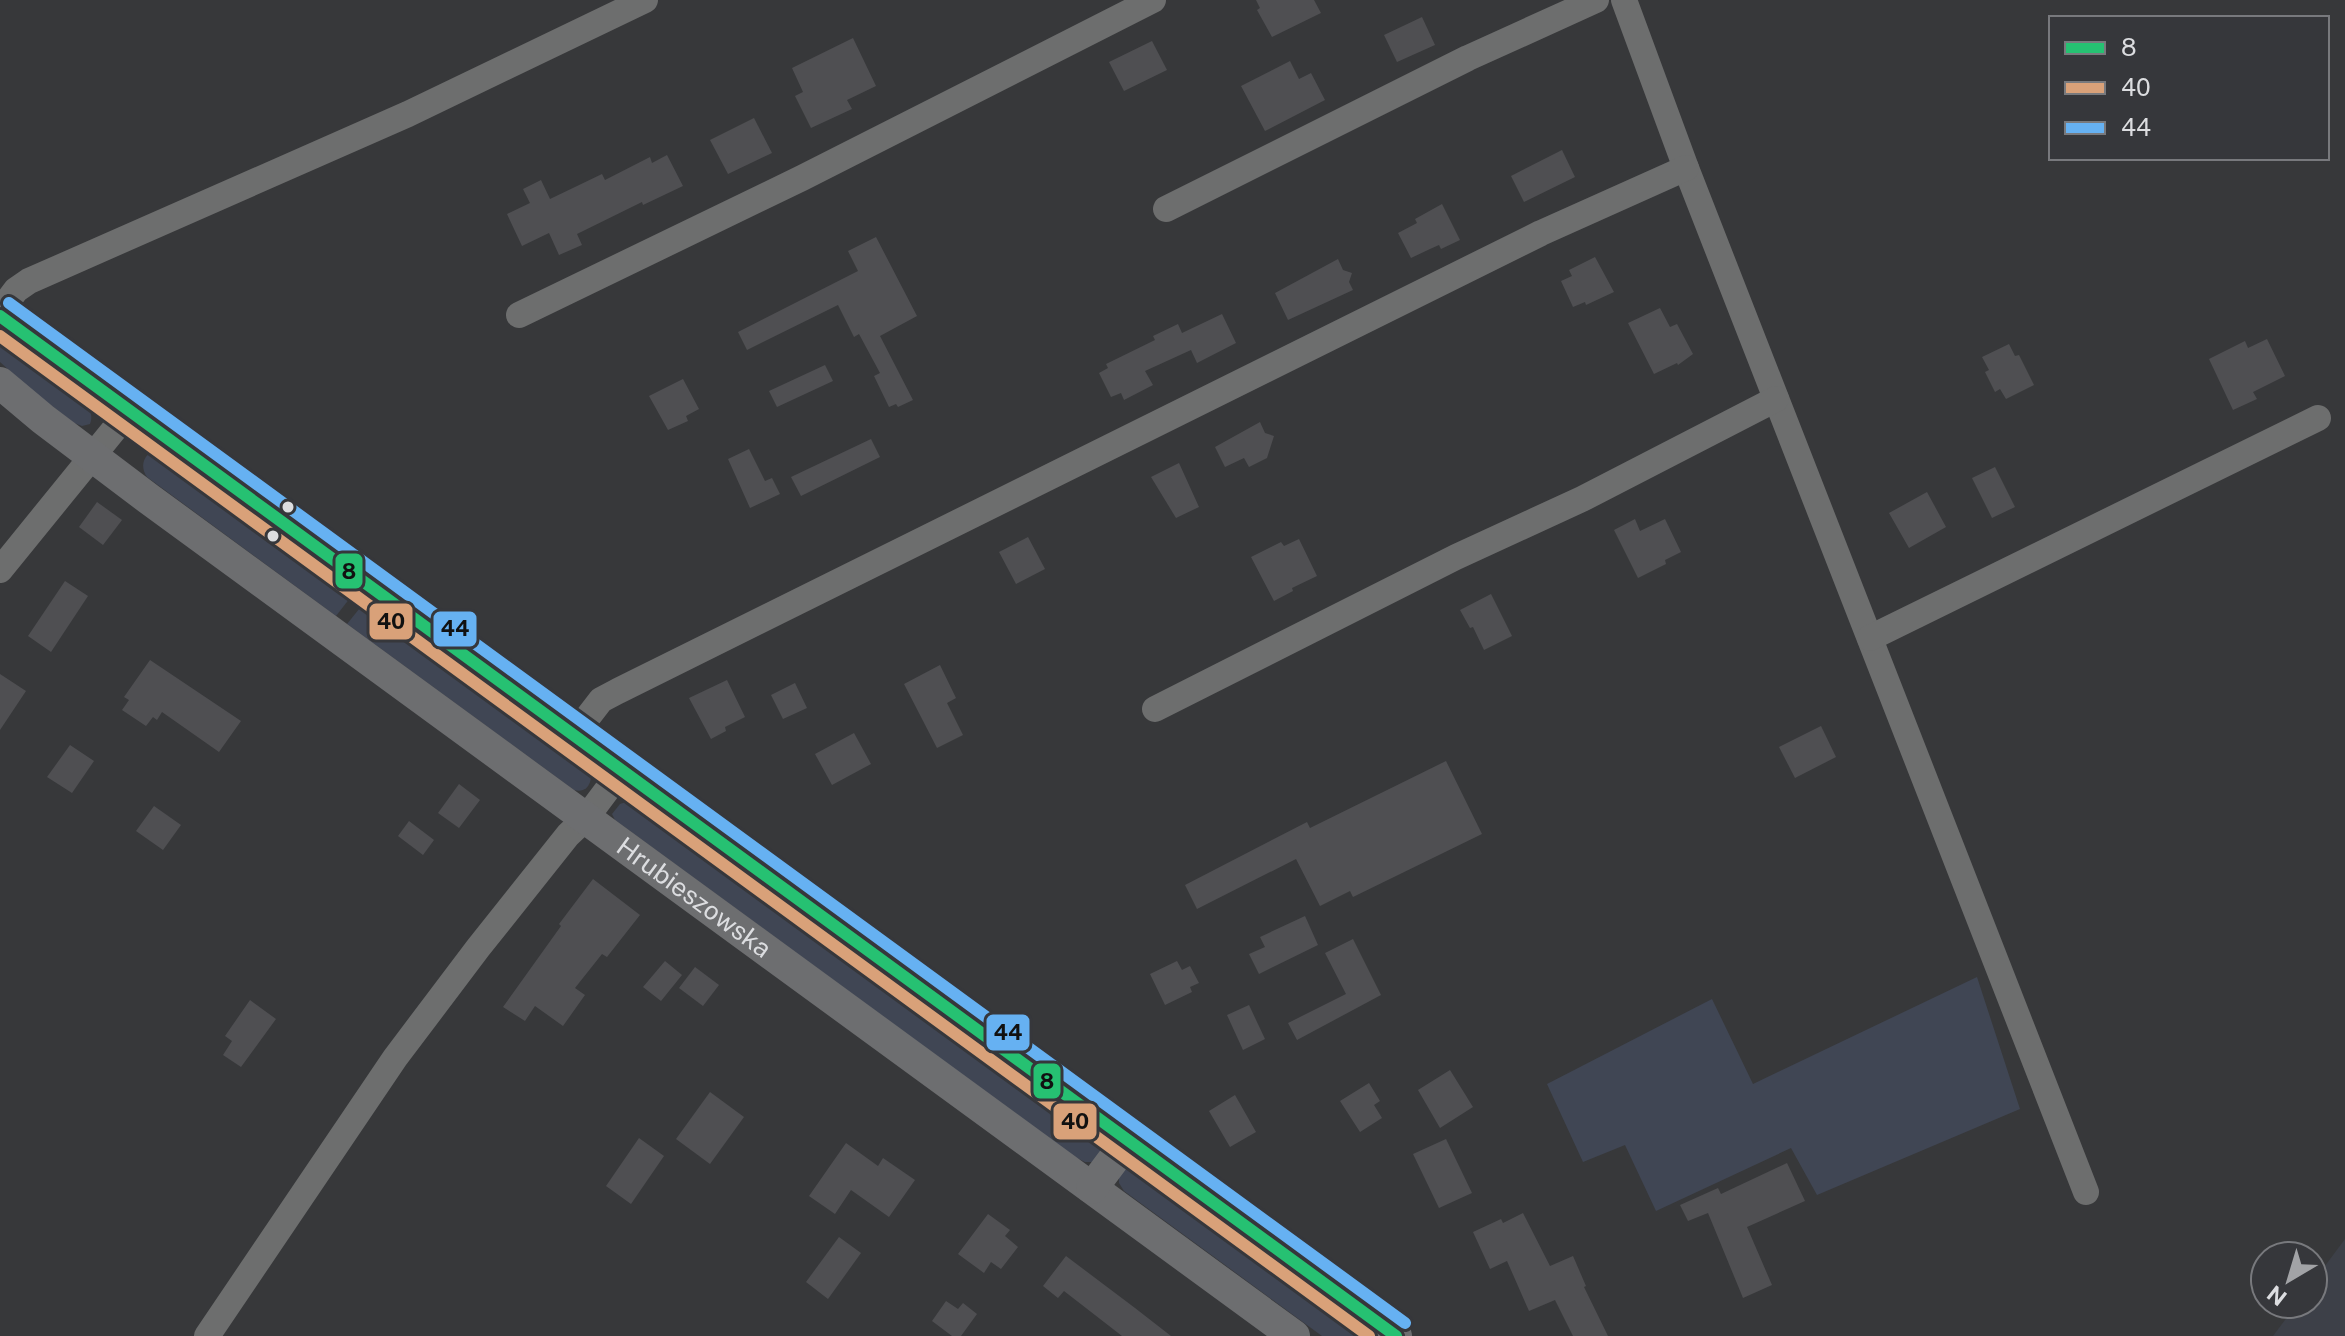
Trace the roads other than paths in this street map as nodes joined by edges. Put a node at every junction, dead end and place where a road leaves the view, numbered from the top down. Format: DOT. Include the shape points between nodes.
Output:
graph roads {
  1 [pos="645,0"];
  2 [pos="1153,0"];
  3 [pos="1596,0"];
  4 [pos="1624,0"];
  5 [pos="1686,168"];
  6 [pos="1166,209"];
  7 [pos="0,314"];
  8 [pos="519,315"];
  9 [pos="0,383"];
  10 [pos="1776,399"];
  11 [pos="119,403"];
  12 [pos="2318,418"];
  13 [pos="84,450"];
  14 [pos="0,570"];
  15 [pos="1870,638"];
  16 [pos="1155,709"];
  17 [pos="574,735"];
  18 [pos="622,770"];
  19 [pos="586,818"];
  20 [pos="1128,1140"];
  21 [pos="1092,1188"];
  22 [pos="2086,1192"];
  23 [pos="207,1336"];
  24 [pos="1294,1336"];
  25 [pos="1396,1336"];
  1 -- 7 [label="street" via="408,114 29,281"];
  2 -- 8 [label="street"];
  3 -- 6 [label="street"];
  4 -- 5 [label="street"];
  5 -- 10 [label="street"];
  5 -- 17 [label="street" via="1541,233 618,691 601,700"];
  7 -- 11 [label="main road"];
  9 -- 13 [label="main road, Hrubieszowska"];
  10 -- 15 [label="street"];
  10 -- 16 [label="street"];
  11 -- 13 [label="street"];
  11 -- 17 [label="main road"];
  12 -- 15 [label="street"];
  13 -- 14 [label="street"];
  13 -- 19 [label="main road, Hrubieszowska"];
  15 -- 22 [label="street"];
  17 -- 18 [label="main road"];
  18 -- 19 [label="street"];
  18 -- 20 [label="main road"];
  19 -- 21 [label="main road, Hrubieszowska"];
  19 -- 23 [label="street" via="395,1058"];
  20 -- 21 [label="main road"];
  20 -- 25 [label="main road"];
  21 -- 24 [label="main road, Hrubieszowska"];
}
